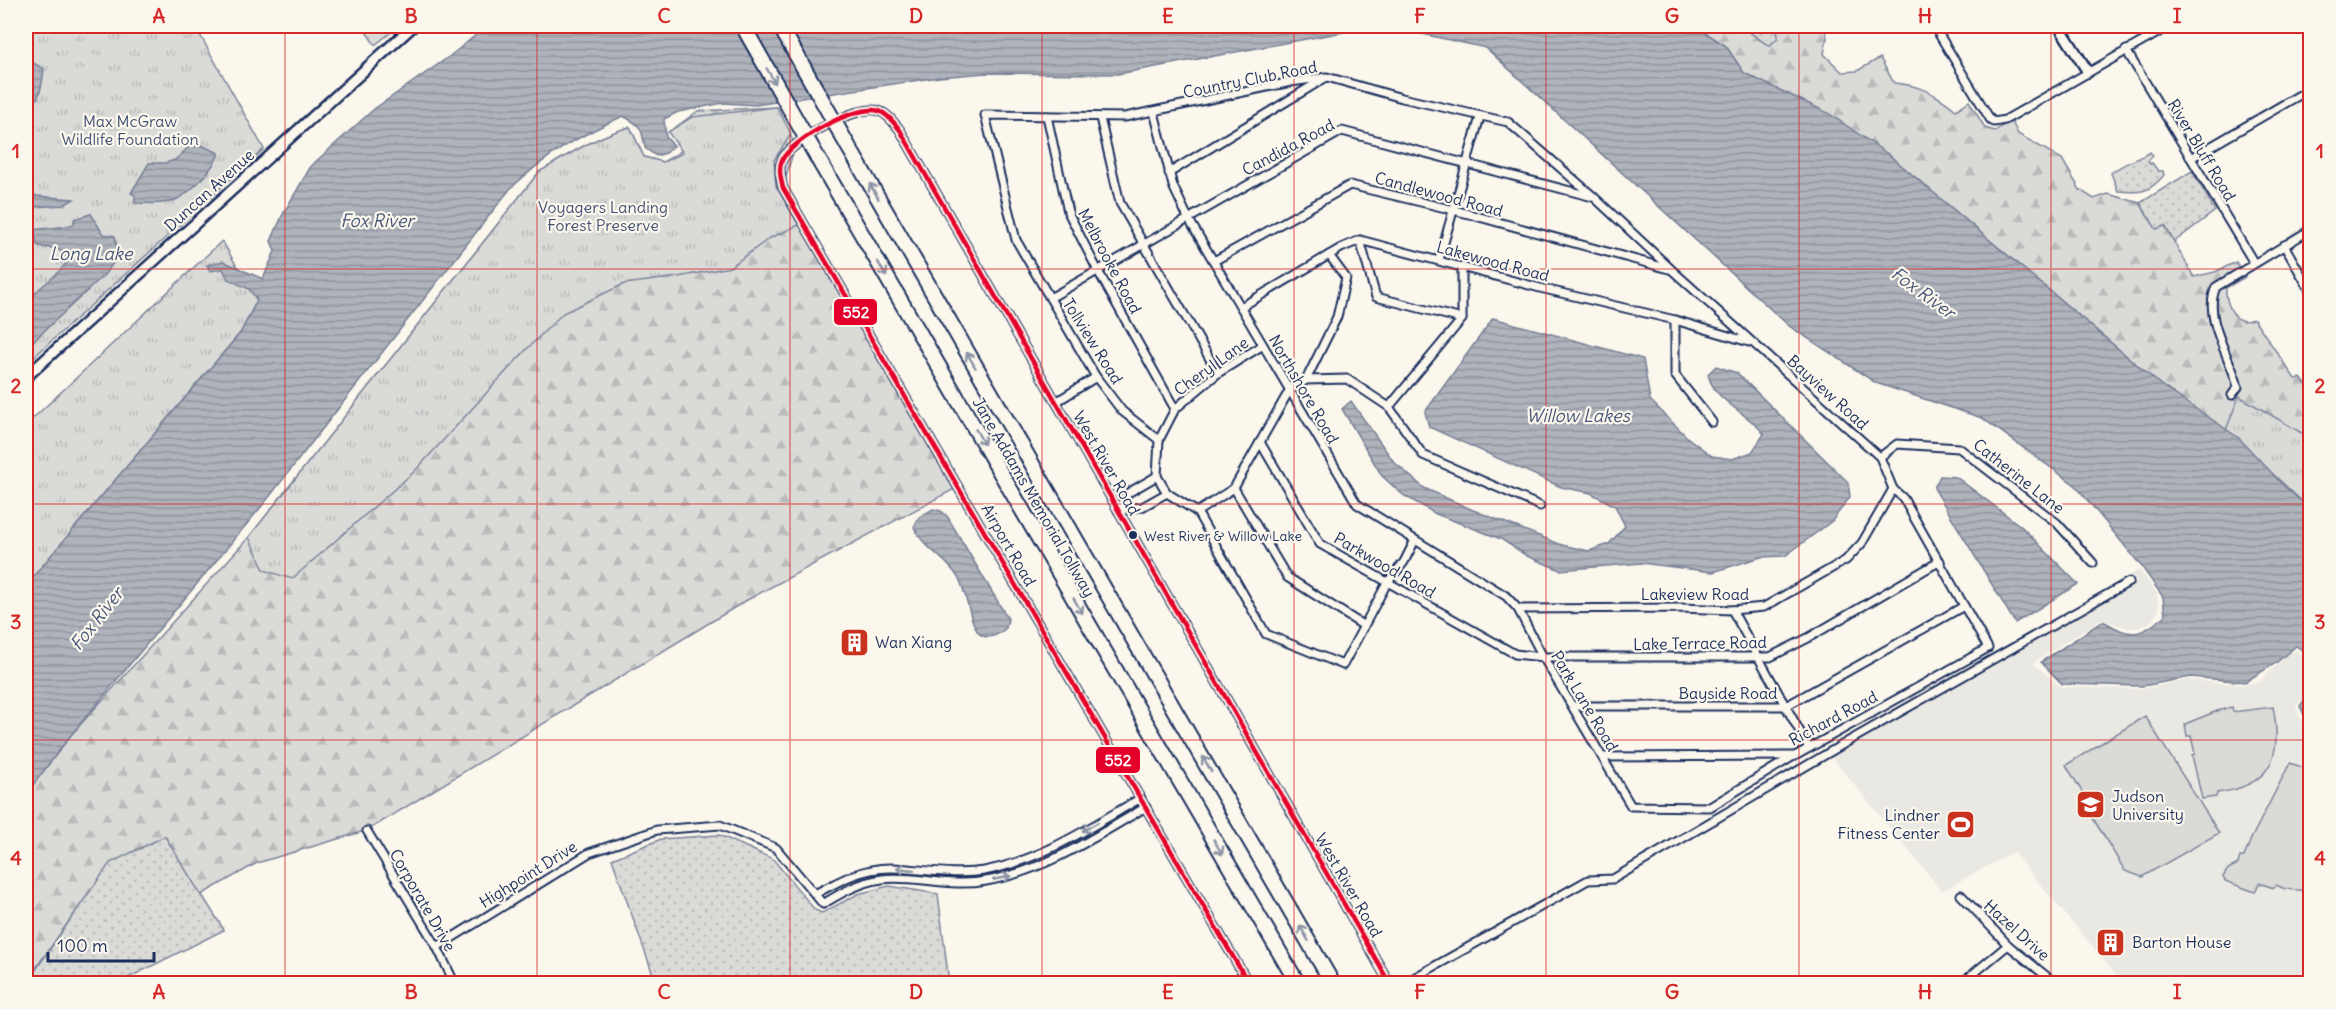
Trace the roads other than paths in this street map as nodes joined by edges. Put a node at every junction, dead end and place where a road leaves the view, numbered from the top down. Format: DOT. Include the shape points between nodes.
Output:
graph roads {
  1 [pos="413,26"];
  2 [pos="742,26"];
  3 [pos="780,26"];
  4 [pos="1934,26"];
  5 [pos="2060,26"];
  6 [pos="2170,26"];
  7 [pos="2126,50"];
  8 [pos="2088,72"];
  9 [pos="1327,77"];
  10 [pos="2310,89"];
  11 [pos="1154,112"];
  12 [pos="985,115"];
  13 [pos="1047,116"];
  14 [pos="1100,117"];
  15 [pos="1480,117"];
  16 [pos="821,130"];
  17 [pos="2191,158"];
  18 [pos="1468,163"];
  19 [pos="1169,173"];
  20 [pos="1595,198"];
  21 [pos="1454,210"];
  22 [pos="1188,218"];
  23 [pos="2310,230"];
  24 [pos="1360,240"];
  25 [pos="1143,245"];
  26 [pos="2284,245"];
  27 [pos="1329,255"];
  28 [pos="1439,260"];
  29 [pos="1214,261"];
  30 [pos="2254,262"];
  31 [pos="1462,267"];
  32 [pos="1672,270"];
  33 [pos="1098,271"];
  34 [pos="2310,290"];
  35 [pos="1050,298"];
  36 [pos="1241,308"];
  37 [pos="1462,319"];
  38 [pos="1675,320"];
  39 [pos="1751,342"];
  40 [pos="1263,345"];
  41 [pos="1218,373"];
  42 [pos="26,376"];
  43 [pos="1096,377"];
  44 [pos="1306,380"];
  45 [pos="1289,391"];
  46 [pos="2232,395"];
  47 [pos="1056,402"];
  48 [pos="1389,407"];
  49 [pos="1175,408"];
  50 [pos="1712,422"];
  51 [pos="1159,440"];
  52 [pos="1260,442"];
  53 [pos="1880,457"];
  54 [pos="1157,476"];
  55 [pos="1234,488"];
  56 [pos="1893,489"];
  57 [pos="1167,493"];
  58 [pos="1540,506"];
  59 [pos="1118,510"];
  60 [pos="1197,512"];
  61 [pos="1415,540"];
  62 [pos="1940,561"];
  63 [pos="2093,563"];
  64 [pos="2129,582"];
  65 [pos="1387,583"];
  66 [pos="1964,606"];
  67 [pos="1518,609"];
  68 [pos="1732,610"];
  69 [pos="1364,626"];
  70 [pos="1989,648"];
  71 [pos="1543,657"];
  72 [pos="1759,658"];
  73 [pos="1574,706"];
  74 [pos="1786,706"];
  75 [pos="1809,748"];
  76 [pos="1795,756"];
  77 [pos="1603,757"];
  78 [pos="1141,798"];
  79 [pos="1146,807"];
  80 [pos="367,831"];
  81 [pos="981,871"];
  82 [pos="982,882"];
  83 [pos="815,894"];
  84 [pos="1961,895"];
  85 [pos="2008,945"];
  86 [pos="436,947"];
  87 [pos="455,984"];
  88 [pos="1249,984"];
  89 [pos="1298,984"];
  90 [pos="1334,984"];
  91 [pos="1390,984"];
  92 [pos="1403,984"];
  93 [pos="1961,984"];
  94 [pos="2056,984"];
  1 -- 42 [label="street, Duncan Avenue"];
  2 -- 89 [label="highway, Jane Addams Memorial Tollway, one-way, bridge"];
  90 -- 3 [label="highway, Jane Addams Memorial Tollway, one-way, bridge"];
  4 -- 8 [label="street" via="1994,122 2005,120"];
  5 -- 8 [label="street"];
  6 -- 7 [label="street"];
  7 -- 8 [label="street"];
  7 -- 17 [label="street, River Bluff Road"];
  9 -- 11 [label="street, Country Club Road"];
  9 -- 15 [label="street, Country Club Road"];
  9 -- 19 [label="street"];
  10 -- 17 [label="street"];
  11 -- 14 [label="street, Country Club Road"];
  11 -- 19 [label="street, Northshore Road"];
  12 -- 13 [label="street, Country Club Road"];
  12 -- 35 [label="street, Tollview Road" via="1016,240"];
  13 -- 14 [label="street, Country Club Road"];
  13 -- 33 [label="street, Melbrooke Road" via="1068,212"];
  14 -- 25 [label="street" via="1120,203"];
  15 -- 18 [label="street"];
  15 -- 20 [label="street, Country Club Road" via="1508,122"];
  16 -- 47 [label="street, West River Road" via="864,110 879,111 890,118"];
  16 -- 78 [label="street, Airport Road" via="786,153 780,163 783,188"];
  17 -- 30 [label="street, River Bluff Road"];
  18 -- 20 [label="street, Candida Road"];
  18 -- 21 [label="street"];
  18 -- 22 [label="street, Candida Road" via="1342,131"];
  19 -- 22 [label="street, Northshore Road"];
  20 -- 32 [label="street, Bayview Road"];
  21 -- 28 [label="street"];
  21 -- 29 [label="street, Candlewood Road" via="1350,185"];
  21 -- 32 [label="street, Candlewood Road"];
  22 -- 25 [label="street, Candida Road"];
  22 -- 29 [label="street, Northshore Road"];
  23 -- 26 [label="street"];
  24 -- 27 [label="street"];
  24 -- 28 [label="street, Lakewood Road"];
  24 -- 37 [label="street" via="1376,297"];
  25 -- 33 [label="street, Candida Road"];
  25 -- 41 [label="street"];
  26 -- 30 [label="street"];
  26 -- 34 [label="street"];
  27 -- 36 [label="street"];
  27 -- 44 [label="street" via="1346,278 1337,317"];
  28 -- 31 [label="street, Lakewood Road"];
  29 -- 36 [label="street, Northshore Road"];
  30 -- 46 [label="street" via="2220,283 2213,293 2215,323 2238,387"];
  31 -- 37 [label="street"];
  31 -- 38 [label="street, Lakewood Road"];
  32 -- 39 [label="street, Bayview Road"];
  33 -- 35 [label="street, Candida Road"];
  33 -- 49 [label="street, Melbrooke Road"];
  35 -- 43 [label="street, Tollview Road"];
  36 -- 40 [label="street, Northshore Road"];
  37 -- 48 [label="street"];
  38 -- 39 [label="street, Lakewood Road"];
  38 -- 50 [label="street" via="1675,375"];
  39 -- 53 [label="street, Bayview Road"];
  40 -- 41 [label="street, Cheryl Lane"];
  40 -- 45 [label="street, Northshore Road"];
  41 -- 49 [label="street, Cheryl Lane"];
  43 -- 47 [label="street"];
  43 -- 51 [label="street, Tollview Road" via="1122,411"];
  44 -- 45 [label="street"];
  44 -- 48 [label="street" via="1347,379"];
  45 -- 52 [label="street"];
  45 -- 61 [label="street, Northshore Road" via="1357,504"];
  47 -- 59 [label="street, West River Road"];
  48 -- 58 [label="street" via="1423,455"];
  49 -- 51 [label="street, Cheryl Lane"];
  51 -- 54 [label="street"];
  52 -- 55 [label="street"];
  52 -- 65 [label="street, Parkwood Road" via="1320,544"];
  53 -- 56 [label="street, Bayview Road"];
  53 -- 63 [label="street, Catherine Lane" via="1898,444 1959,448 2057,523"];
  54 -- 57 [label="street"];
  54 -- 59 [label="street" via="1128,493"];
  55 -- 60 [label="street"];
  55 -- 69 [label="street" via="1287,577"];
  56 -- 62 [label="street, Bayview Road" via="1903,498"];
  56 -- 68 [label="street, Lakeview Road" via="1862,543 1845,561 1764,607"];
  57 -- 59 [label="street" via="1142,507"];
  57 -- 60 [label="street"];
  59 -- 91 [label="street, West River Road"];
  60 -- 69 [label="street" via="1266,634 1342,666"];
  61 -- 65 [label="street"];
  61 -- 67 [label="street, Northshore Road" via="1506,596"];
  62 -- 66 [label="street, Bayview Road"];
  62 -- 72 [label="street, Lake Terrace Road" via="1783,652"];
  64 -- 92 [label="street" via="1613,879 1588,880"];
  65 -- 69 [label="street"];
  65 -- 71 [label="street, Parkwood Road" via="1515,654"];
  66 -- 70 [label="street, Bayview Road"];
  66 -- 74 [label="street, Bayside Road"];
  67 -- 68 [label="street, Lakeview Road"];
  67 -- 71 [label="street, Park Lane Road"];
  68 -- 72 [label="street"];
  70 -- 75 [label="street, Richard Road"];
  71 -- 72 [label="street, Lake Terrace Road"];
  71 -- 73 [label="street, Park Lane Road"];
  72 -- 74 [label="street"];
  73 -- 74 [label="street, Bayside Road"];
  73 -- 77 [label="street, Park Lane Road"];
  74 -- 75 [label="street"];
  75 -- 76 [label="street, Richard Road"];
  76 -- 77 [label="street, Richard Road"];
  76 -- 77 [label="street, Park Lane Road" via="1710,807 1631,806"];
  78 -- 79 [label="street, Airport Road"];
  78 -- 81 [label="street, one-way" via="1028,860"];
  82 -- 79 [label="street, one-way" via="1043,865"];
  79 -- 88 [label="street, Airport Road"];
  80 -- 86 [label="street, Corporate Drive"];
  81 -- 82 [label="street"];
  81 -- 83 [label="street, one-way" via="942,873 890,867 856,873"];
  82 -- 83 [label="street, Highpoint Drive" via="881,879 823,904"];
  83 -- 86 [label="street, Highpoint Drive" via="776,848 720,825 657,830 589,853"];
  84 -- 85 [label="street, Hazel Drive"];
  85 -- 93 [label="street"];
  85 -- 94 [label="street, Hazel Drive"];
  86 -- 87 [label="street, Corporate Drive"];
}
